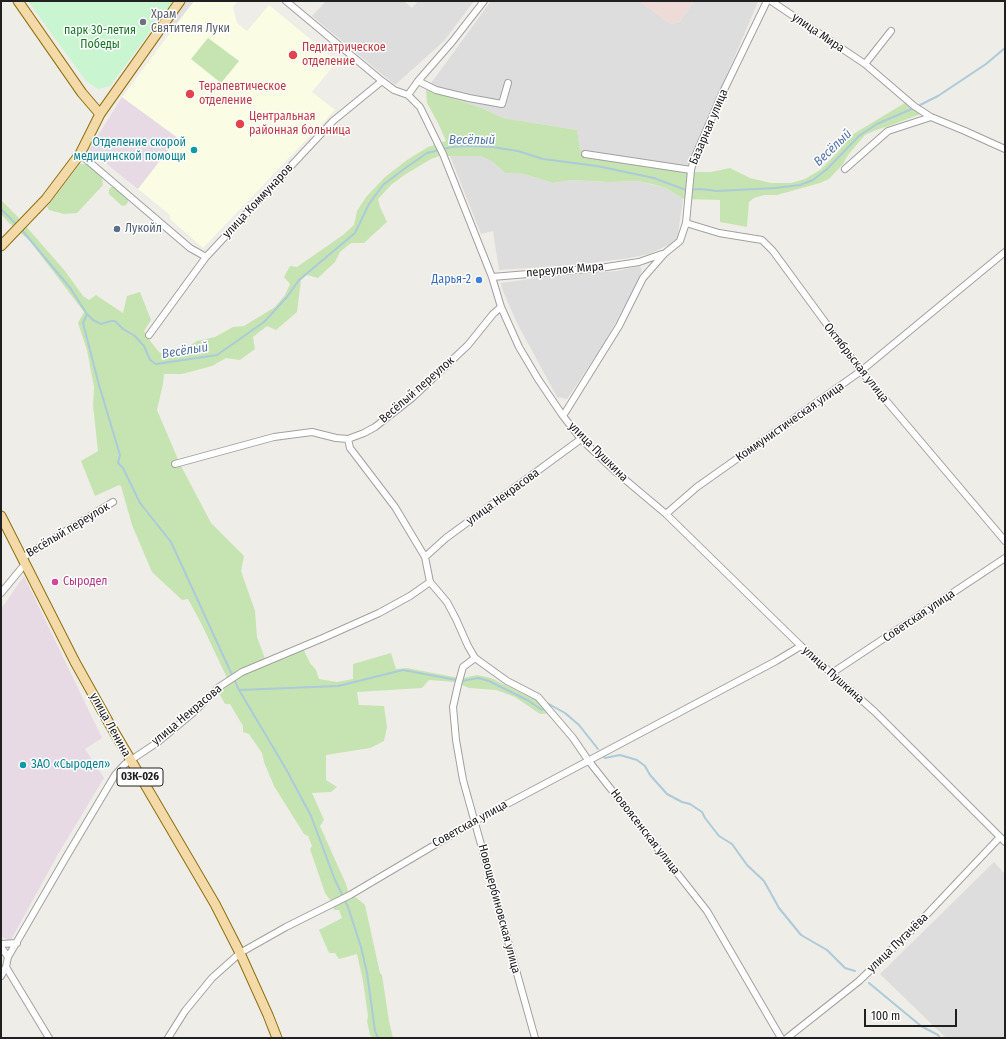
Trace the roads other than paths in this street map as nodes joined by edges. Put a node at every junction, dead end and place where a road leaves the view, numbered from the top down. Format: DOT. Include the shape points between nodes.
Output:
graph roads {
  1 [pos="18,1"];
  2 [pos="180,1"];
  3 [pos="286,1"];
  4 [pos="484,1"];
  5 [pos="766,1"];
  6 [pos="771,1"];
  7 [pos="891,30"];
  8 [pos="865,64"];
  9 [pos="382,81"];
  10 [pos="418,81"];
  11 [pos="508,84"];
  12 [pos="408,95"];
  13 [pos="100,114"];
  14 [pos="931,117"];
  15 [pos="1005,149"];
  16 [pos="80,154"];
  17 [pos="585,154"];
  18 [pos="845,169"];
  19 [pos="691,170"];
  20 [pos="686,223"];
  21 [pos="1,246"];
  22 [pos="1005,252"];
  23 [pos="664,254"];
  24 [pos="206,257"];
  25 [pos="639,262"];
  26 [pos="648,272"];
  27 [pos="492,277"];
  28 [pos="501,307"];
  29 [pos="149,335"];
  30 [pos="861,372"];
  31 [pos="563,416"];
  32 [pos="581,438"];
  33 [pos="348,439"];
  34 [pos="175,464"];
  35 [pos="114,502"];
  36 [pos="666,514"];
  37 [pos="1,516"];
  38 [pos="1005,541"];
  39 [pos="425,557"];
  40 [pos="1005,558"];
  41 [pos="24,561"];
  42 [pos="430,582"];
  43 [pos="1,594"];
  44 [pos="801,646"];
  45 [pos="475,658"];
  46 [pos="832,673"];
  47 [pos="130,759"];
  48 [pos="588,760"];
  49 [pos="475,821"];
  50 [pos="1000,837"];
  51 [pos="1005,842"];
  52 [pos="17,943"];
  53 [pos="1,945"];
  54 [pos="240,953"];
  55 [pos="8,958"];
  56 [pos="6,967"];
  57 [pos="1,976"];
  58 [pos="49,1038"];
  59 [pos="168,1038"];
  60 [pos="277,1038"];
  61 [pos="535,1038"];
  62 [pos="781,1038"];
  63 [pos="787,1038"];
  1 -- 13 [label="main road"];
  2 -- 13 [label="main road"];
  3 -- 9 [label="street, улица Пушкина"];
  4 -- 10 [label="street"];
  5 -- 19 [label="street, Базарная улица" via="722,94"];
  6 -- 8 [label="street, улица Мира"];
  7 -- 8 [label="street"];
  8 -- 14 [label="street, улица Мира"];
  9 -- 12 [label="street, улица Пушкина" via="394,90"];
  9 -- 24 [label="street, улица Коммунаров" via="333,121"];
  10 -- 11 [label="street" via="436,90 502,104"];
  10 -- 12 [label="street"];
  12 -- 27 [label="street, улица Пушкина" via="420,107 440,146"];
  13 -- 16 [label="main road"];
  14 -- 15 [label="street, улица Мира"];
  14 -- 18 [label="street" via="888,131"];
  16 -- 21 [label="main road" via="46,199"];
  16 -- 24 [label="street" via="190,248"];
  17 -- 19 [label="street"];
  19 -- 20 [label="street, Базарная улица"];
  20 -- 23 [label="street, Базарная улица" via="680,241"];
  20 -- 30 [label="street, Октябрьская улица" via="719,233 762,240 773,251"];
  22 -- 30 [label="street, Коммунистическая улица"];
  23 -- 25 [label="street, переулок Мира"];
  23 -- 26 [label="street, Базарная улица"];
  24 -- 29 [label="street, улица Коммунаров"];
  25 -- 26 [label="street" via="645,264"];
  25 -- 27 [label="street, переулок Мира" via="600,268"];
  26 -- 31 [label="street, Базарная улица" via="619,326"];
  27 -- 28 [label="street, улица Пушкина"];
  28 -- 31 [label="street, улица Пушкина" via="538,379"];
  28 -- 33 [label="street, Весёлый переулок" via="468,345 412,398 375,426"];
  30 -- 36 [label="street, Коммунистическая улица" via="697,487"];
  30 -- 38 [label="street, Октябрьская улица"];
  31 -- 32 [label="street, улица Пушкина"];
  32 -- 36 [label="street, улица Пушкина" via="616,472"];
  32 -- 39 [label="street, улица Некрасова" via="446,538"];
  33 -- 34 [label="street" via="312,432 274,437"];
  33 -- 39 [label="street" via="350,448 395,507"];
  35 -- 41 [label="street, Весёлый переулок"];
  36 -- 44 [label="street, улица Пушкина"];
  37 -- 41 [label="main road, улица Ленина / 03К-026"];
  39 -- 42 [label="street"];
  40 -- 46 [label="street, Советская улица"];
  41 -- 43 [label="street"];
  41 -- 47 [label="main road, улица Ленина / 03К-026" via="75,662"];
  42 -- 45 [label="street" via="447,602"];
  42 -- 47 [label="street, улица Некрасова" via="379,613 228,680 158,742"];
  44 -- 46 [label="street, улица Пушкина"];
  44 -- 48 [label="street, Советская улица"];
  45 -- 48 [label="street, Новоясенская улица" via="507,681 538,697"];
  45 -- 49 [label="street, Новощербиновская улица" via="463,667 453,707 463,780"];
  46 -- 50 [label="street, улица Пушкина" via="875,712"];
  47 -- 52 [label="street, улица Некрасова" via="115,775"];
  47 -- 54 [label="main road, улица Ленина / 03К-026" via="215,904"];
  48 -- 49 [label="street, Советская улица"];
  48 -- 62 [label="street, Новоясенская улица" via="708,911"];
  49 -- 54 [label="street, Советская улица" via="350,895"];
  49 -- 61 [label="street, Новощербиновская улица"];
  50 -- 51 [label="street, улица Пушкина"];
  50 -- 63 [label="street, улица Пугачёва" via="913,929 859,981"];
  52 -- 53 [label="street"];
  52 -- 55 [label="street, улица Некрасова"];
  53 -- 55 [label="street"];
  54 -- 59 [label="street, Советская улица" via="212,978 185,1011"];
  54 -- 60 [label="main road, улица Ленина / 03К-026"];
  55 -- 56 [label="street, улица Некрасова"];
  56 -- 57 [label="street, улица Некрасова"];
  56 -- 58 [label="street"];
}
